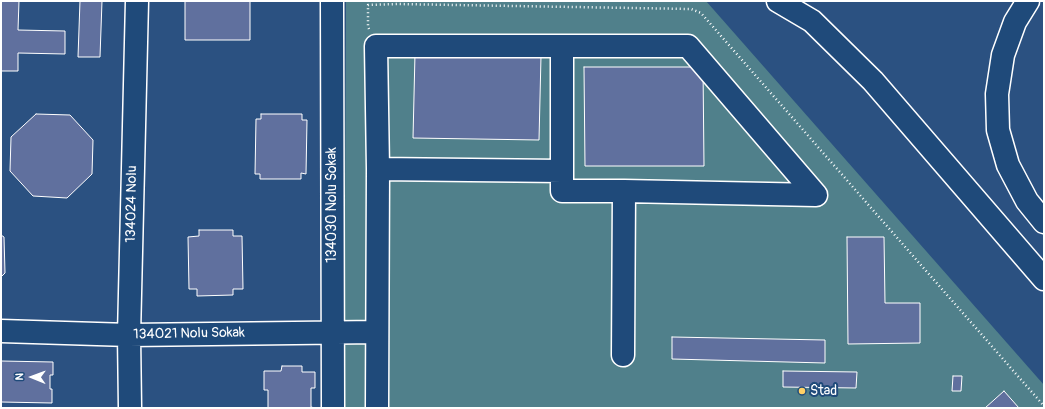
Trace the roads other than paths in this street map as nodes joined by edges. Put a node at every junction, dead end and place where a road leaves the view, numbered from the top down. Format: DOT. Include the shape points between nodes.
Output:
graph roads {
  1 [pos="137,1"];
  2 [pos="332,1"];
  3 [pos="778,1"];
  4 [pos="1028,1"];
  5 [pos="562,46"];
  6 [pos="378,170"];
  7 [pos="562,172"];
  8 [pos="624,191"];
  9 [pos="1044,222"];
  10 [pos="1044,279"];
  11 [pos="1,331"];
  12 [pos="333,332"];
  13 [pos="378,332"];
  14 [pos="129,335"];
  15 [pos="623,355"];
  16 [pos="130,408"];
  17 [pos="333,408"];
  18 [pos="378,408"];
  1 -- 14 [label="main road, 134024 Nolu"];
  2 -- 12 [label="main road, 134030 Nolu Sokak"];
  3 -- 10 [label="main road" via="812,21 874,80"];
  4 -- 9 [label="main road" via="1014,22 1002,55 996,94 998,130 1008,165 1027,201"];
  5 -- 6 [label="main road" via="376,46"];
  5 -- 7 [label="main road"];
  5 -- 8 [label="main road" via="688,46 816,195"];
  6 -- 7 [label="main road"];
  6 -- 13 [label="main road"];
  7 -- 8 [label="main road" via="562,191"];
  8 -- 15 [label="main road"];
  11 -- 14 [label="main road, 134021 Nolu Sokak"];
  12 -- 13 [label="main road, 134021 Nolu Sokak"];
  12 -- 14 [label="main road, 134021 Nolu Sokak"];
  12 -- 17 [label="main road, 134030 Nolu Sokak"];
  13 -- 18 [label="main road"];
  14 -- 16 [label="main road, 134024 Nolu"];
}
